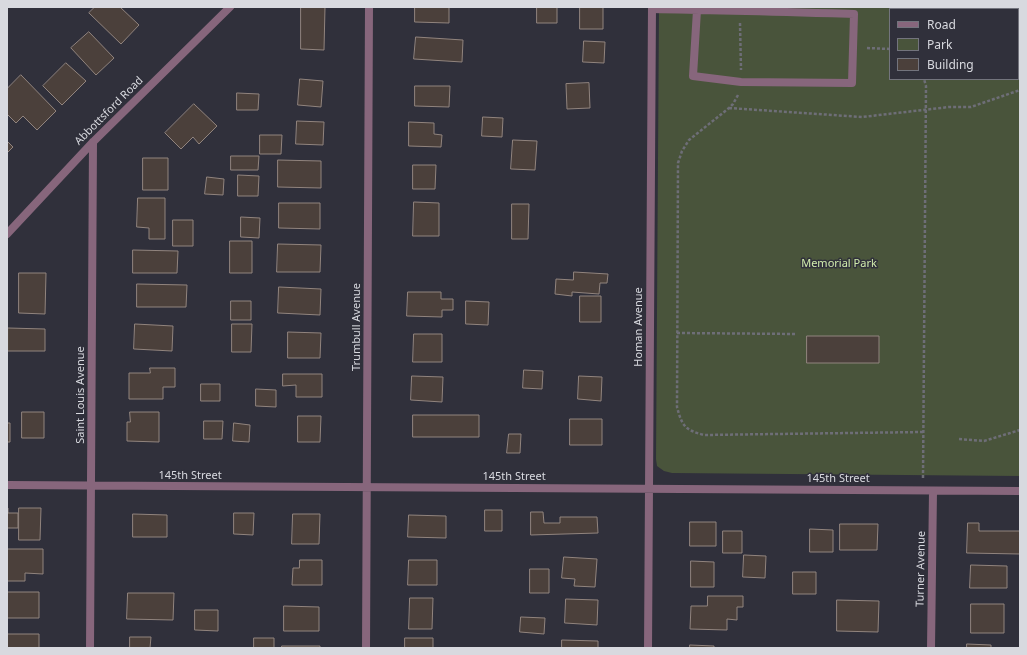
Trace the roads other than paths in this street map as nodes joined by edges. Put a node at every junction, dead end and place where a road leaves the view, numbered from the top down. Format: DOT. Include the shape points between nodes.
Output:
graph roads {
  1 [pos="230,7"];
  2 [pos="370,7"];
  3 [pos="652,8"];
  4 [pos="697,10"];
  5 [pos="93,142"];
  6 [pos="7,234"];
  7 [pos="7,485"];
  8 [pos="91,486"];
  9 [pos="367,488"];
  10 [pos="649,489"];
  11 [pos="934,491"];
  12 [pos="1020,491"];
  13 [pos="90,648"];
  14 [pos="366,648"];
  15 [pos="648,648"];
  16 [pos="931,648"];
  1 -- 5 [label="street, Abbottsford Road"];
  2 -- 9 [label="street, Trumbull Avenue"];
  3 -- 4 [label="street"];
  3 -- 10 [label="street, Homan Avenue"];
  4 -- 4 [label="street" via="693,76 741,82 852,83 854,14"];
  5 -- 6 [label="street, Abbottsford Road"];
  5 -- 8 [label="street, Saint Louis Avenue"];
  7 -- 8 [label="street, 145th Street"];
  8 -- 9 [label="street, 145th Street"];
  8 -- 13 [label="street, Saint Louis Avenue"];
  9 -- 10 [label="street, 145th Street"];
  9 -- 14 [label="street, Trumbull Avenue"];
  10 -- 11 [label="street, 145th Street"];
  10 -- 15 [label="street, Homan Avenue"];
  11 -- 12 [label="street, 145th Street"];
  11 -- 16 [label="street, Turner Avenue"];
}
